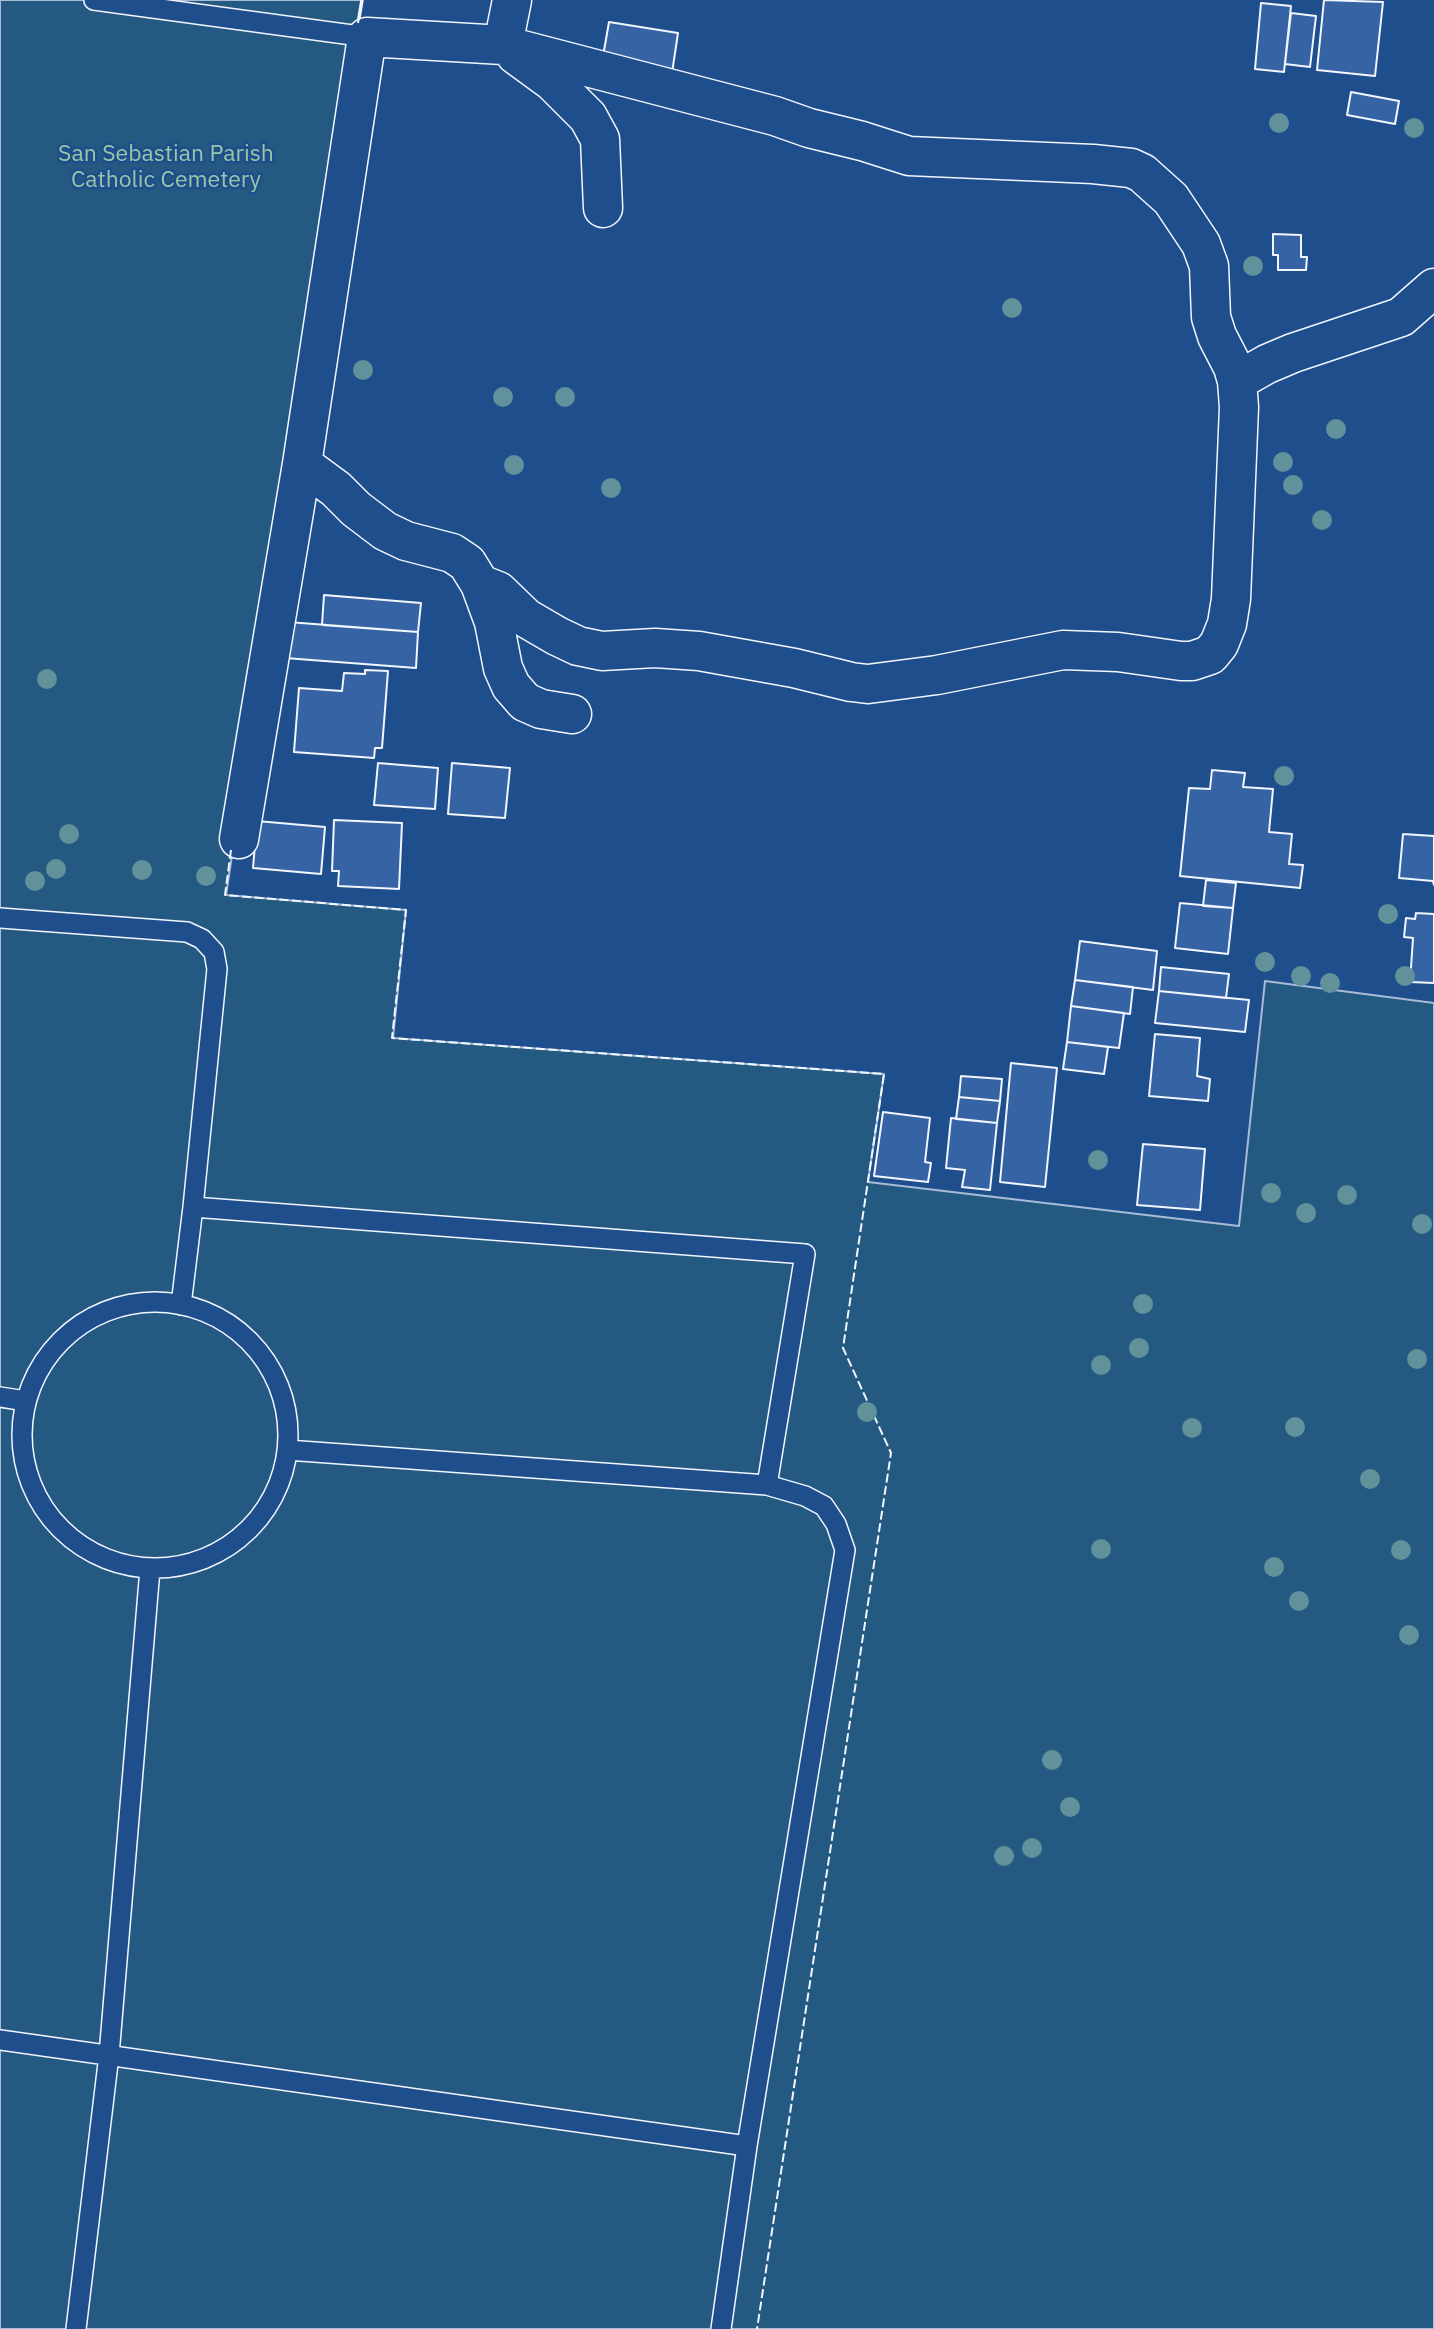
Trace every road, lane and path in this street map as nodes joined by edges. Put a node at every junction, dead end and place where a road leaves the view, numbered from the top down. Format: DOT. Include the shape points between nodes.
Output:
graph roads {
  1 [pos="94,0"];
  2 [pos="512,0"];
  3 [pos="367,37"];
  4 [pos="503,45"];
  5 [pos="603,208"];
  6 [pos="1434,288"];
  7 [pos="1237,382"];
  8 [pos="302,464"];
  9 [pos="480,584"];
  10 [pos="572,714"];
  11 [pos="239,839"];
  12 [pos="0,918"];
  13 [pos="194,1207"];
  14 [pos="181,1304"];
  15 [pos="0,1397"];
  16 [pos="26,1401"];
  17 [pos="287,1450"];
  18 [pos="767,1485"];
  19 [pos="150,1569"];
  20 [pos="0,2040"];
  21 [pos="109,2055"];
  22 [pos="747,2146"];
  23 [pos="76,2329"];
  24 [pos="721,2329"];
  1 -- 3 [label="lane"];
  2 -- 4 [label="street"];
  3 -- 4 [label="street"];
  3 -- 8 [label="street"];
  4 -- 5 [label="street" via="553,82 588,117 600,139"];
  4 -- 7 [label="street" via="909,156 1131,168 1171,198 1201,244 1209,266 1214,327"];
  6 -- 7 [label="street" via="1401,317 1267,364"];
  7 -- 9 [label="street" via="1231,600 1219,644 1210,655 1192,661 1063,650 937,676 868,684 699,650 602,651 578,646 526,618 498,591"];
  8 -- 9 [label="street" via="385,531 452,553 467,563"];
  8 -- 11 [label="street"];
  9 -- 10 [label="street" via="511,686 526,702 541,709"];
  12 -- 13 [label="lane" via="187,932 202,939 214,953 217,969"];
  13 -- 14 [label="lane"];
  13 -- 18 [label="lane" via="805,1254"];
  14 -- 16 [label="lane" via="141,1303 102,1312 69,1334 42,1364"];
  14 -- 17 [label="lane" via="219,1317 250,1341 274,1373 286,1410"];
  15 -- 16 [label="lane"];
  16 -- 19 [label="lane" via="22,1440 29,1480 48,1515 76,1544 111,1562"];
  17 -- 18 [label="lane"];
  17 -- 19 [label="lane" via="277,1488 256,1522 226,1548 190,1564"];
  18 -- 22 [label="lane" via="824,1506 845,1550"];
  19 -- 21 [label="lane"];
  20 -- 21 [label="lane"];
  21 -- 22 [label="lane"];
  21 -- 23 [label="lane"];
  22 -- 24 [label="lane"];
}
